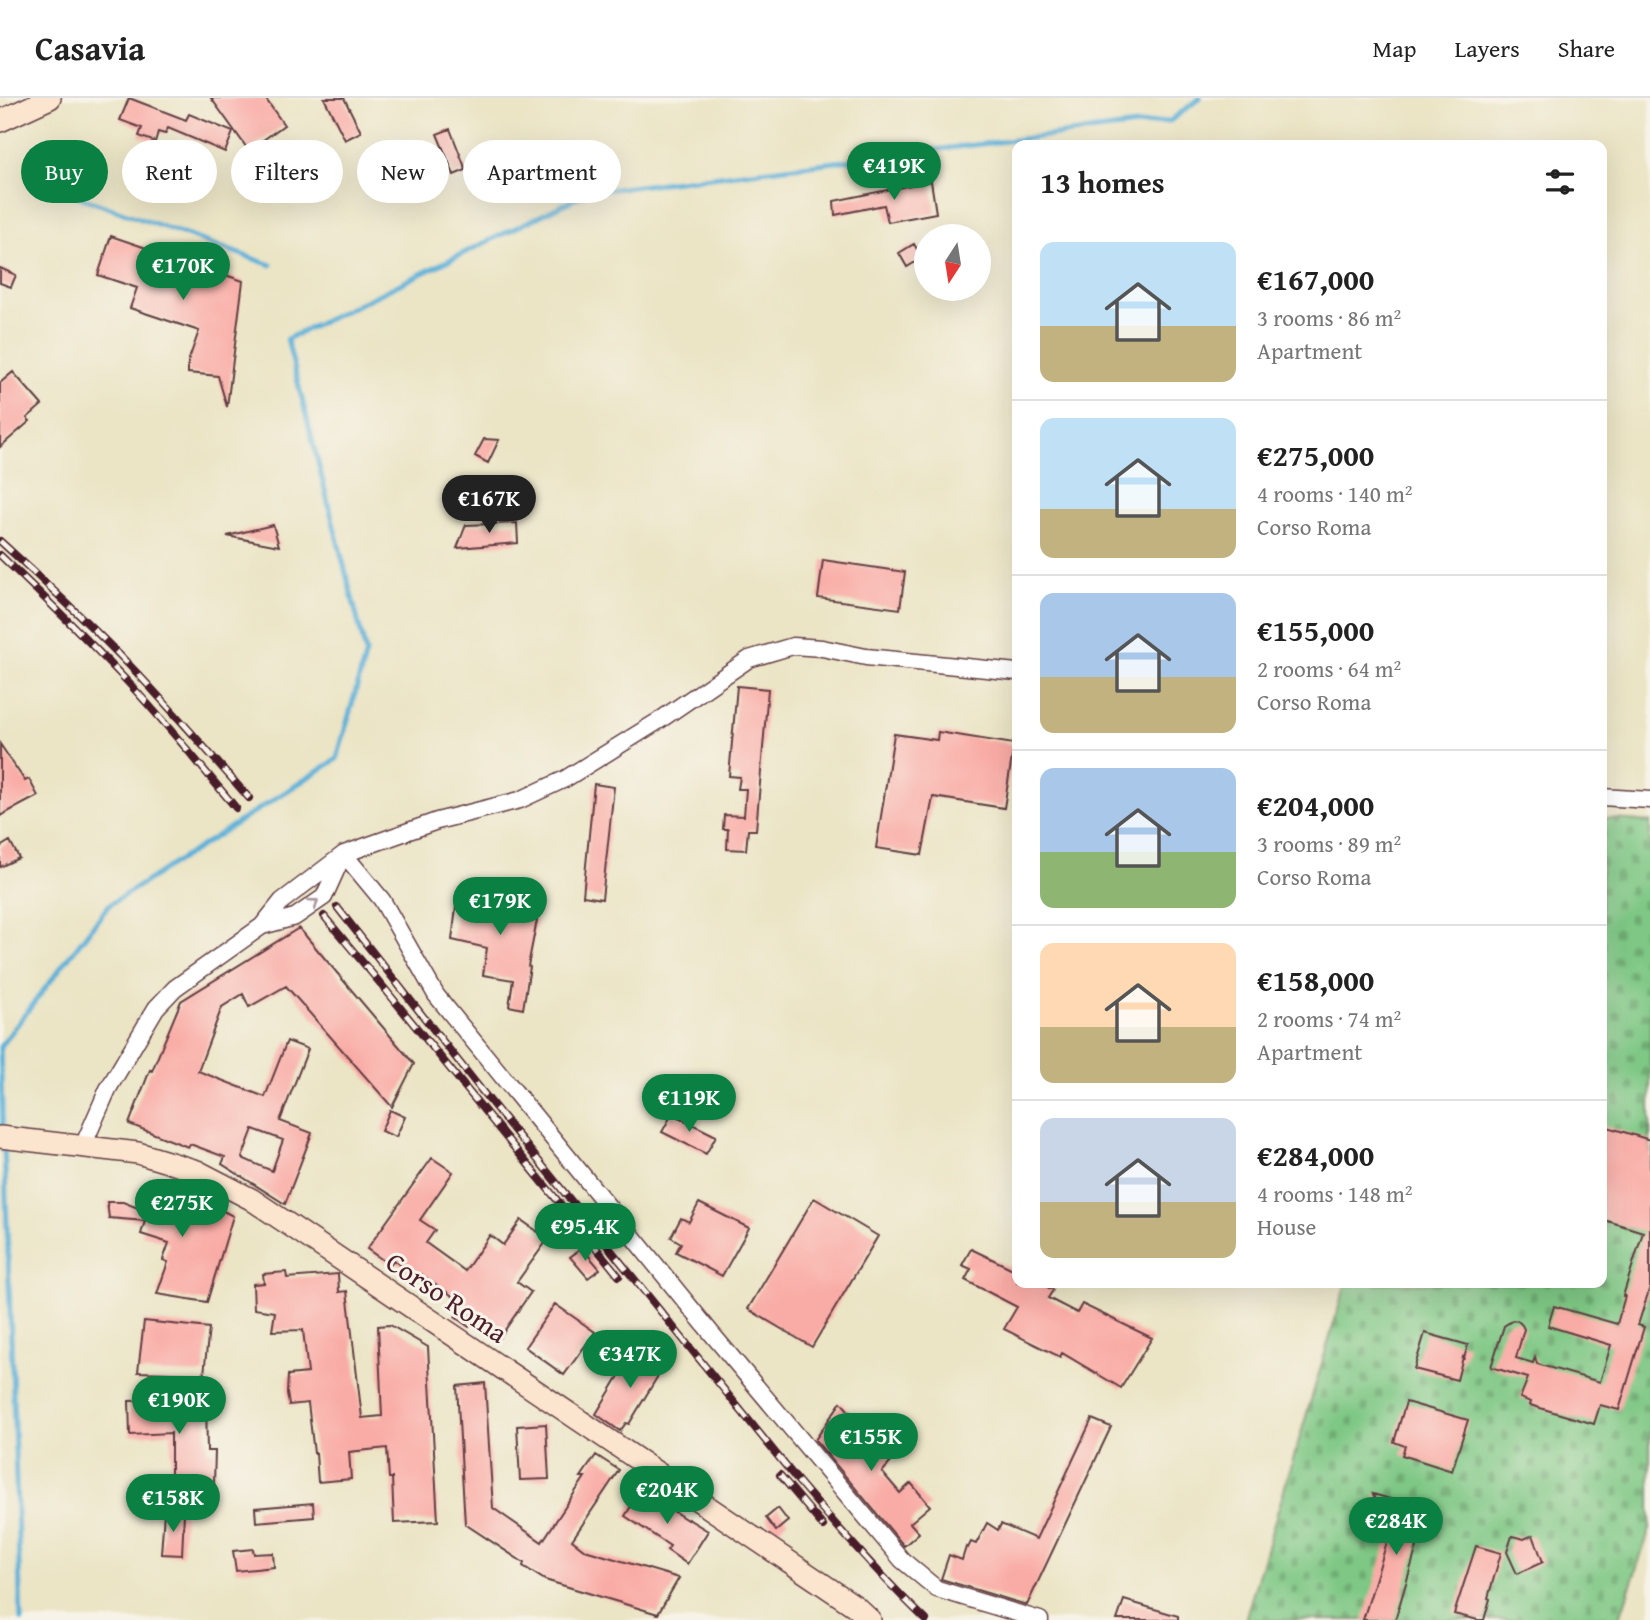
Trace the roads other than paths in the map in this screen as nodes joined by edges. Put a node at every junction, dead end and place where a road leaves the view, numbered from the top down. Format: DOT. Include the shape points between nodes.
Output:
graph roads {
  1 [pos="50,98"];
  2 [pos="0,121"];
  3 [pos="1012,672"];
  4 [pos="1607,797"];
  5 [pos="1650,800"];
  6 [pos="344,854"];
  7 [pos="11,1138"];
  8 [pos="83,1146"];
  9 [pos="870,1620"];
  10 [pos="1040,1620"];
  1 -- 2 [label="main road"];
  3 -- 6 [label="street" via="793,646 749,659 565,779 520,800 437,821"];
  4 -- 5 [label="street"];
  6 -- 8 [label="street" via="282,901 262,926 175,988 156,1008 107,1089"];
  6 -- 10 [label="street" via="382,900 436,995 902,1560 937,1590"];
  7 -- 8 [label="main road, Corso Roma"];
  8 -- 9 [label="main road, Corso Roma" via="138,1153 197,1171 251,1199 828,1587"];
}
